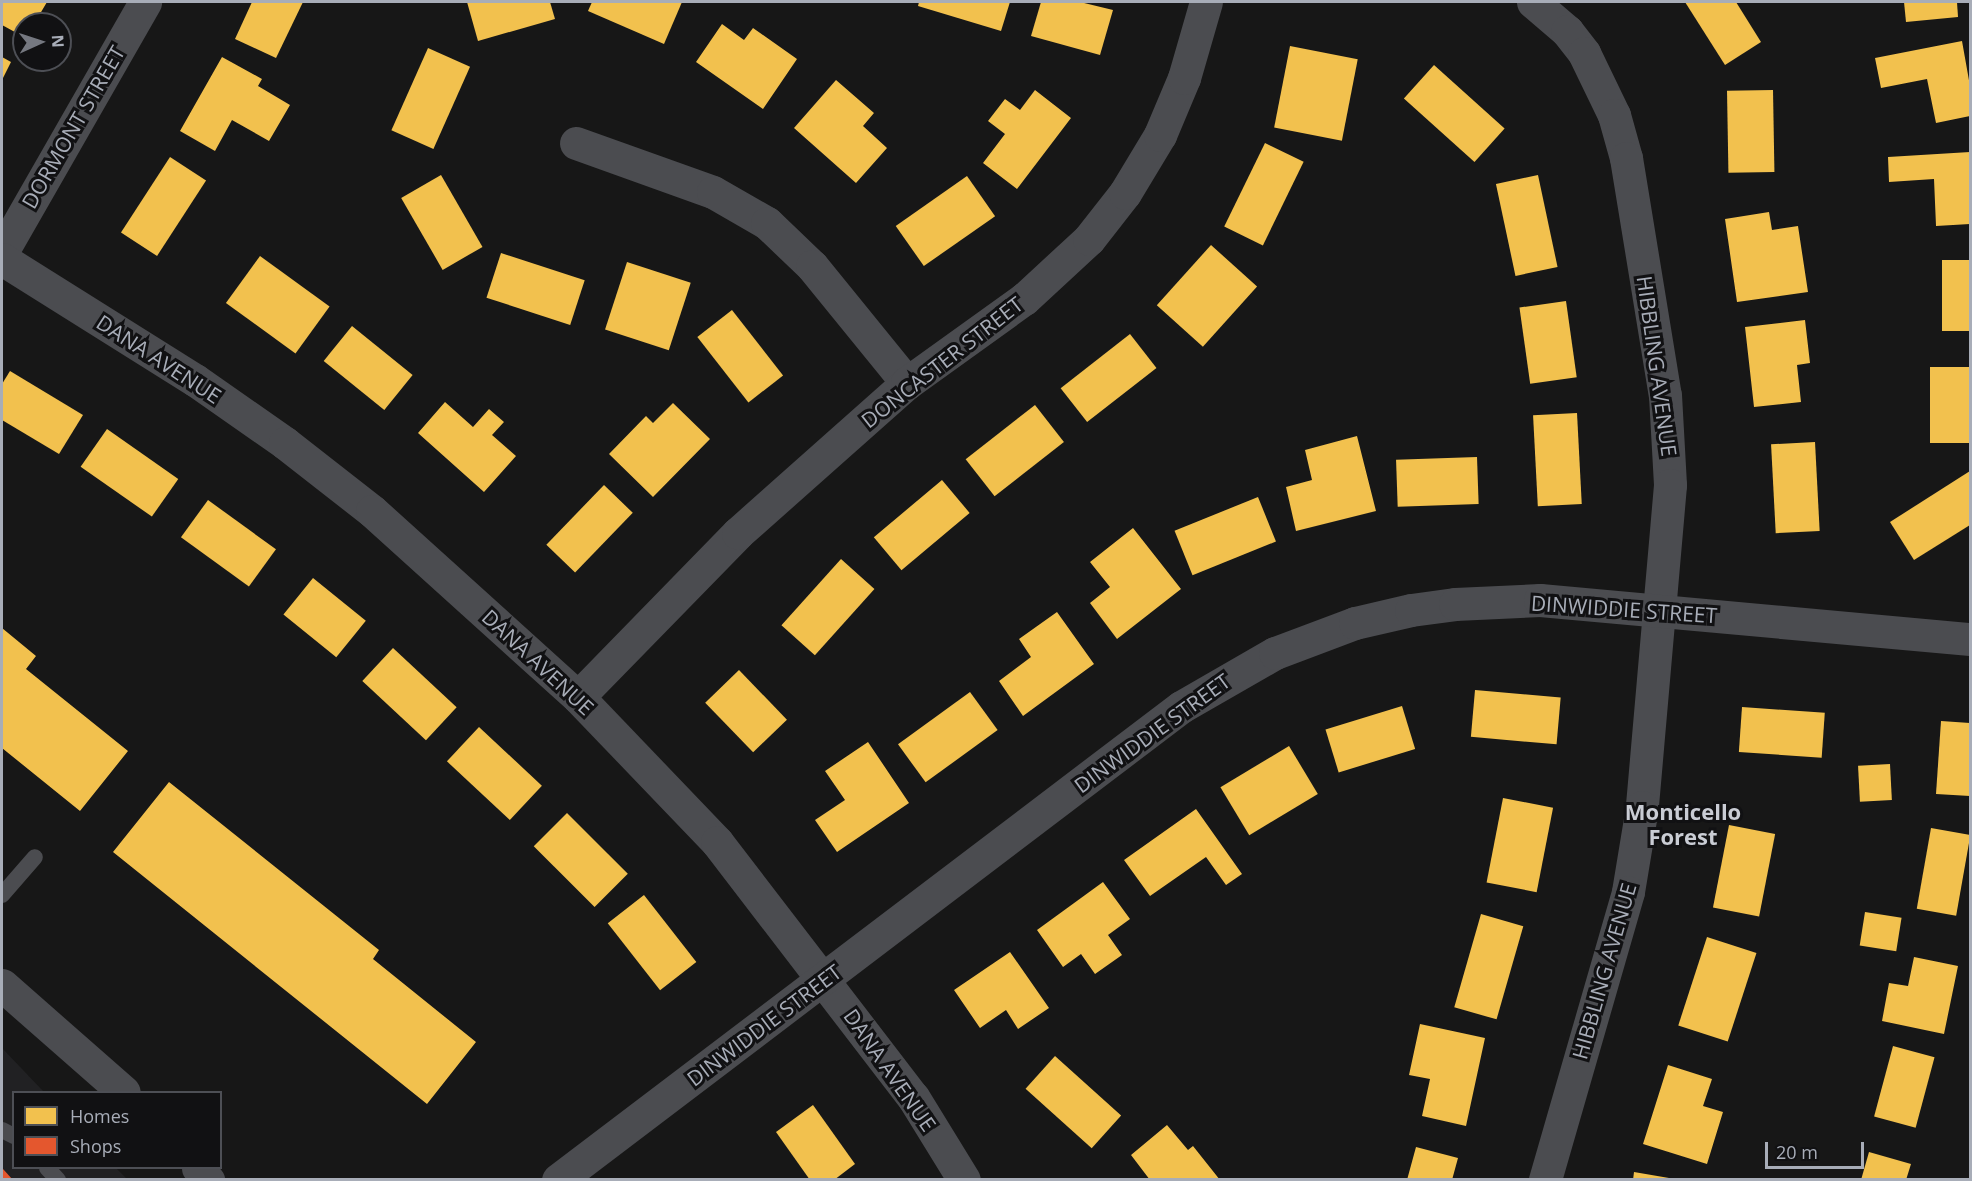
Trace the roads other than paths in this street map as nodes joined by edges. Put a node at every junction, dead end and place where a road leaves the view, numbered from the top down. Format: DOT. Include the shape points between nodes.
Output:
graph roads {
  1 [pos="145,2"];
  2 [pos="1206,2"];
  3 [pos="1533,2"];
  4 [pos="576,143"];
  5 [pos="2,252"];
  6 [pos="2,259"];
  7 [pos="906,383"];
  8 [pos="1660,610"];
  9 [pos="1971,639"];
  10 [pos="578,697"];
  11 [pos="34,857"];
  12 [pos="2,895"];
  13 [pos="825,979"];
  14 [pos="2,985"];
  15 [pos="123,1091"];
  16 [pos="558,1179"];
  17 [pos="964,1179"];
  18 [pos="1545,1179"];
  1 -- 5 [label="street, DORMONT STREET"];
  2 -- 7 [label="street, DONCASTER STREET" via="1180,88 1160,135 1125,193 1089,239 1048,279"];
  3 -- 8 [label="street, HIBBLING AVENUE" via="1567,31 1584,53 1604,89 1626,158 1670,445"];
  4 -- 7 [label="street" via="713,192 767,223 812,267"];
  6 -- 10 [label="street, DANA AVENUE" via="195,380 285,443 372,511"];
  7 -- 10 [label="street, DONCASTER STREET" via="738,533"];
  8 -- 9 [label="street, DINWIDDIE STREET"];
  8 -- 13 [label="street, DINWIDDIE STREET" via="1540,600 1455,604 1355,623 1275,653 1181,707"];
  8 -- 18 [label="street, HIBBLING AVENUE" via="1642,807 1628,892"];
  10 -- 13 [label="street, DANA AVENUE" via="717,842"];
  11 -- 12 [label="lane"];
  13 -- 16 [label="street, DINWIDDIE STREET"];
  13 -- 17 [label="street, DANA AVENUE" via="913,1097"];
  14 -- 15 [label="street"];
}
